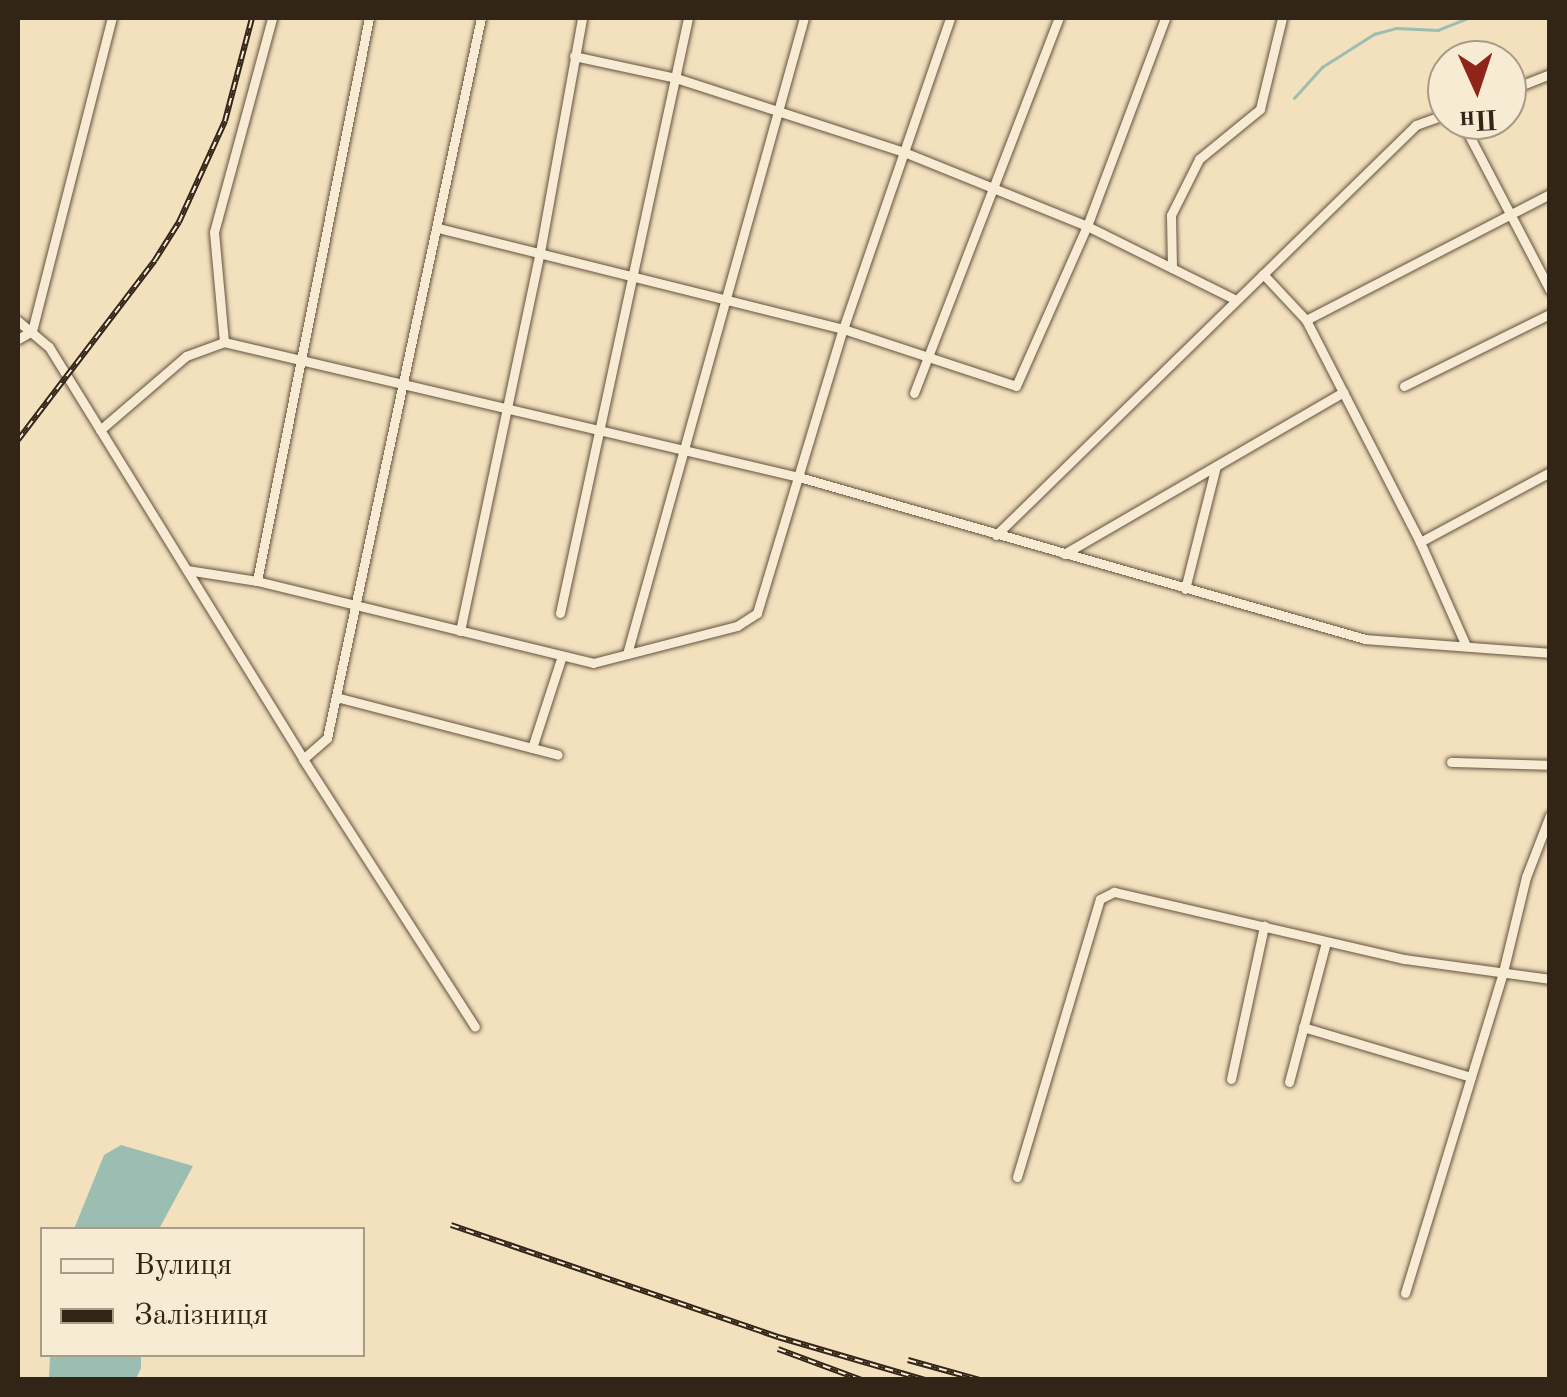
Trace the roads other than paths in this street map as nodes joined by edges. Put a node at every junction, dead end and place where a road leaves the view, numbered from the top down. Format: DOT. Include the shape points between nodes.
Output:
graph roads {
  1 [pos="112,18"];
  2 [pos="272,18"];
  3 [pos="368,18"];
  4 [pos="481,18"];
  5 [pos="582,18"];
  6 [pos="688,18"];
  7 [pos="804,18"];
  8 [pos="950,18"];
  9 [pos="1060,18"];
  10 [pos="1166,18"];
  11 [pos="1282,18"];
  12 [pos="574,56"];
  13 [pos="676,78"];
  14 [pos="779,108"];
  15 [pos="1427,122"];
  16 [pos="1472,140"];
  17 [pos="904,152"];
  18 [pos="997,187"];
  19 [pos="1550,194"];
  20 [pos="1512,213"];
  21 [pos="1087,226"];
  22 [pos="438,228"];
  23 [pos="540,252"];
  24 [pos="1172,268"];
  25 [pos="631,274"];
  26 [pos="1263,274"];
  27 [pos="1550,290"];
  28 [pos="1236,300"];
  29 [pos="728,301"];
  30 [pos="1550,314"];
  31 [pos="1306,320"];
  32 [pos="18,321"];
  33 [pos="843,329"];
  34 [pos="32,332"];
  35 [pos="224,342"];
  36 [pos="18,343"];
  37 [pos="928,357"];
  38 [pos="299,359"];
  39 [pos="403,386"];
  40 [pos="1404,386"];
  41 [pos="1343,392"];
  42 [pos="914,393"];
  43 [pos="508,409"];
  44 [pos="100,430"];
  45 [pos="599,432"];
  46 [pos="686,452"];
  47 [pos="1216,466"];
  48 [pos="1550,472"];
  49 [pos="799,477"];
  50 [pos="996,535"];
  51 [pos="1420,542"];
  52 [pos="1064,554"];
  53 [pos="188,570"];
  54 [pos="257,581"];
  55 [pos="1185,588"];
  56 [pos="356,606"];
  57 [pos="560,613"];
  58 [pos="460,631"];
  59 [pos="1466,646"];
  60 [pos="627,654"];
  61 [pos="1550,654"];
  62 [pos="560,659"];
  63 [pos="336,696"];
  64 [pos="532,748"];
  65 [pos="558,755"];
  66 [pos="303,760"];
  67 [pos="1451,762"];
  68 [pos="1550,765"];
  69 [pos="1550,815"];
  70 [pos="1264,926"];
  71 [pos="1326,942"];
  72 [pos="1503,972"];
  73 [pos="1550,979"];
  74 [pos="1304,1026"];
  75 [pos="476,1027"];
  76 [pos="1471,1077"];
  77 [pos="1230,1079"];
  78 [pos="1289,1082"];
  79 [pos="1018,1176"];
  80 [pos="1405,1293"];
  1 -- 34 [label="street"];
  2 -- 35 [label="street" via="214,232"];
  3 -- 38 [label="street"];
  4 -- 22 [label="street"];
  5 -- 12 [label="street"];
  6 -- 13 [label="street"];
  7 -- 14 [label="street"];
  8 -- 17 [label="street"];
  9 -- 18 [label="street"];
  10 -- 21 [label="street"];
  11 -- 24 [label="street" via="1260,109 1199,159 1171,215"];
  12 -- 13 [label="street"];
  12 -- 23 [label="street"];
  13 -- 14 [label="street"];
  13 -- 25 [label="street"];
  14 -- 17 [label="street"];
  14 -- 29 [label="street"];
  15 -- 26 [label="street"];
  16 -- 20 [label="street"];
  17 -- 18 [label="street"];
  17 -- 33 [label="street"];
  18 -- 21 [label="street"];
  18 -- 37 [label="street"];
  19 -- 20 [label="street"];
  20 -- 27 [label="street"];
  20 -- 31 [label="street"];
  21 -- 24 [label="street"];
  21 -- 37 [label="street" via="1016,386"];
  22 -- 23 [label="street"];
  22 -- 39 [label="street"];
  23 -- 25 [label="street"];
  23 -- 43 [label="street"];
  24 -- 28 [label="street"];
  25 -- 29 [label="street"];
  25 -- 45 [label="street"];
  26 -- 28 [label="street"];
  26 -- 31 [label="street"];
  28 -- 50 [label="street"];
  29 -- 33 [label="street"];
  29 -- 46 [label="street"];
  30 -- 40 [label="street"];
  31 -- 41 [label="street"];
  32 -- 34 [label="street"];
  33 -- 37 [label="street"];
  33 -- 49 [label="street"];
  34 -- 36 [label="street"];
  34 -- 44 [label="street" via="49,347"];
  35 -- 38 [label="street"];
  35 -- 44 [label="street" via="186,356"];
  37 -- 42 [label="street"];
  38 -- 39 [label="street"];
  38 -- 54 [label="street"];
  39 -- 43 [label="street"];
  39 -- 56 [label="street"];
  41 -- 47 [label="street"];
  41 -- 51 [label="street"];
  43 -- 45 [label="street"];
  43 -- 58 [label="street"];
  44 -- 53 [label="street"];
  45 -- 46 [label="street"];
  45 -- 57 [label="street"];
  46 -- 49 [label="street"];
  46 -- 60 [label="street"];
  47 -- 52 [label="street"];
  47 -- 55 [label="street"];
  48 -- 51 [label="street"];
  49 -- 50 [label="street"];
  49 -- 60 [label="street" via="756,613 737,626"];
  50 -- 52 [label="street"];
  51 -- 59 [label="street"];
  52 -- 55 [label="street"];
  53 -- 54 [label="street"];
  53 -- 66 [label="street"];
  54 -- 56 [label="street"];
  55 -- 59 [label="street" via="1365,639"];
  56 -- 58 [label="street"];
  56 -- 63 [label="street"];
  58 -- 62 [label="street"];
  59 -- 61 [label="street"];
  60 -- 62 [label="street" via="593,663"];
  62 -- 64 [label="street"];
  63 -- 64 [label="street"];
  63 -- 66 [label="street" via="327,738"];
  64 -- 65 [label="street"];
  66 -- 75 [label="street"];
  67 -- 68 [label="street"];
  69 -- 72 [label="street" via="1526,877"];
  70 -- 71 [label="street"];
  70 -- 77 [label="street"];
  70 -- 79 [label="street" via="1114,892 1100,898"];
  71 -- 72 [label="street"];
  71 -- 74 [label="street"];
  72 -- 73 [label="street"];
  72 -- 76 [label="street"];
  74 -- 76 [label="street"];
  74 -- 78 [label="street"];
  76 -- 80 [label="street"];
}
